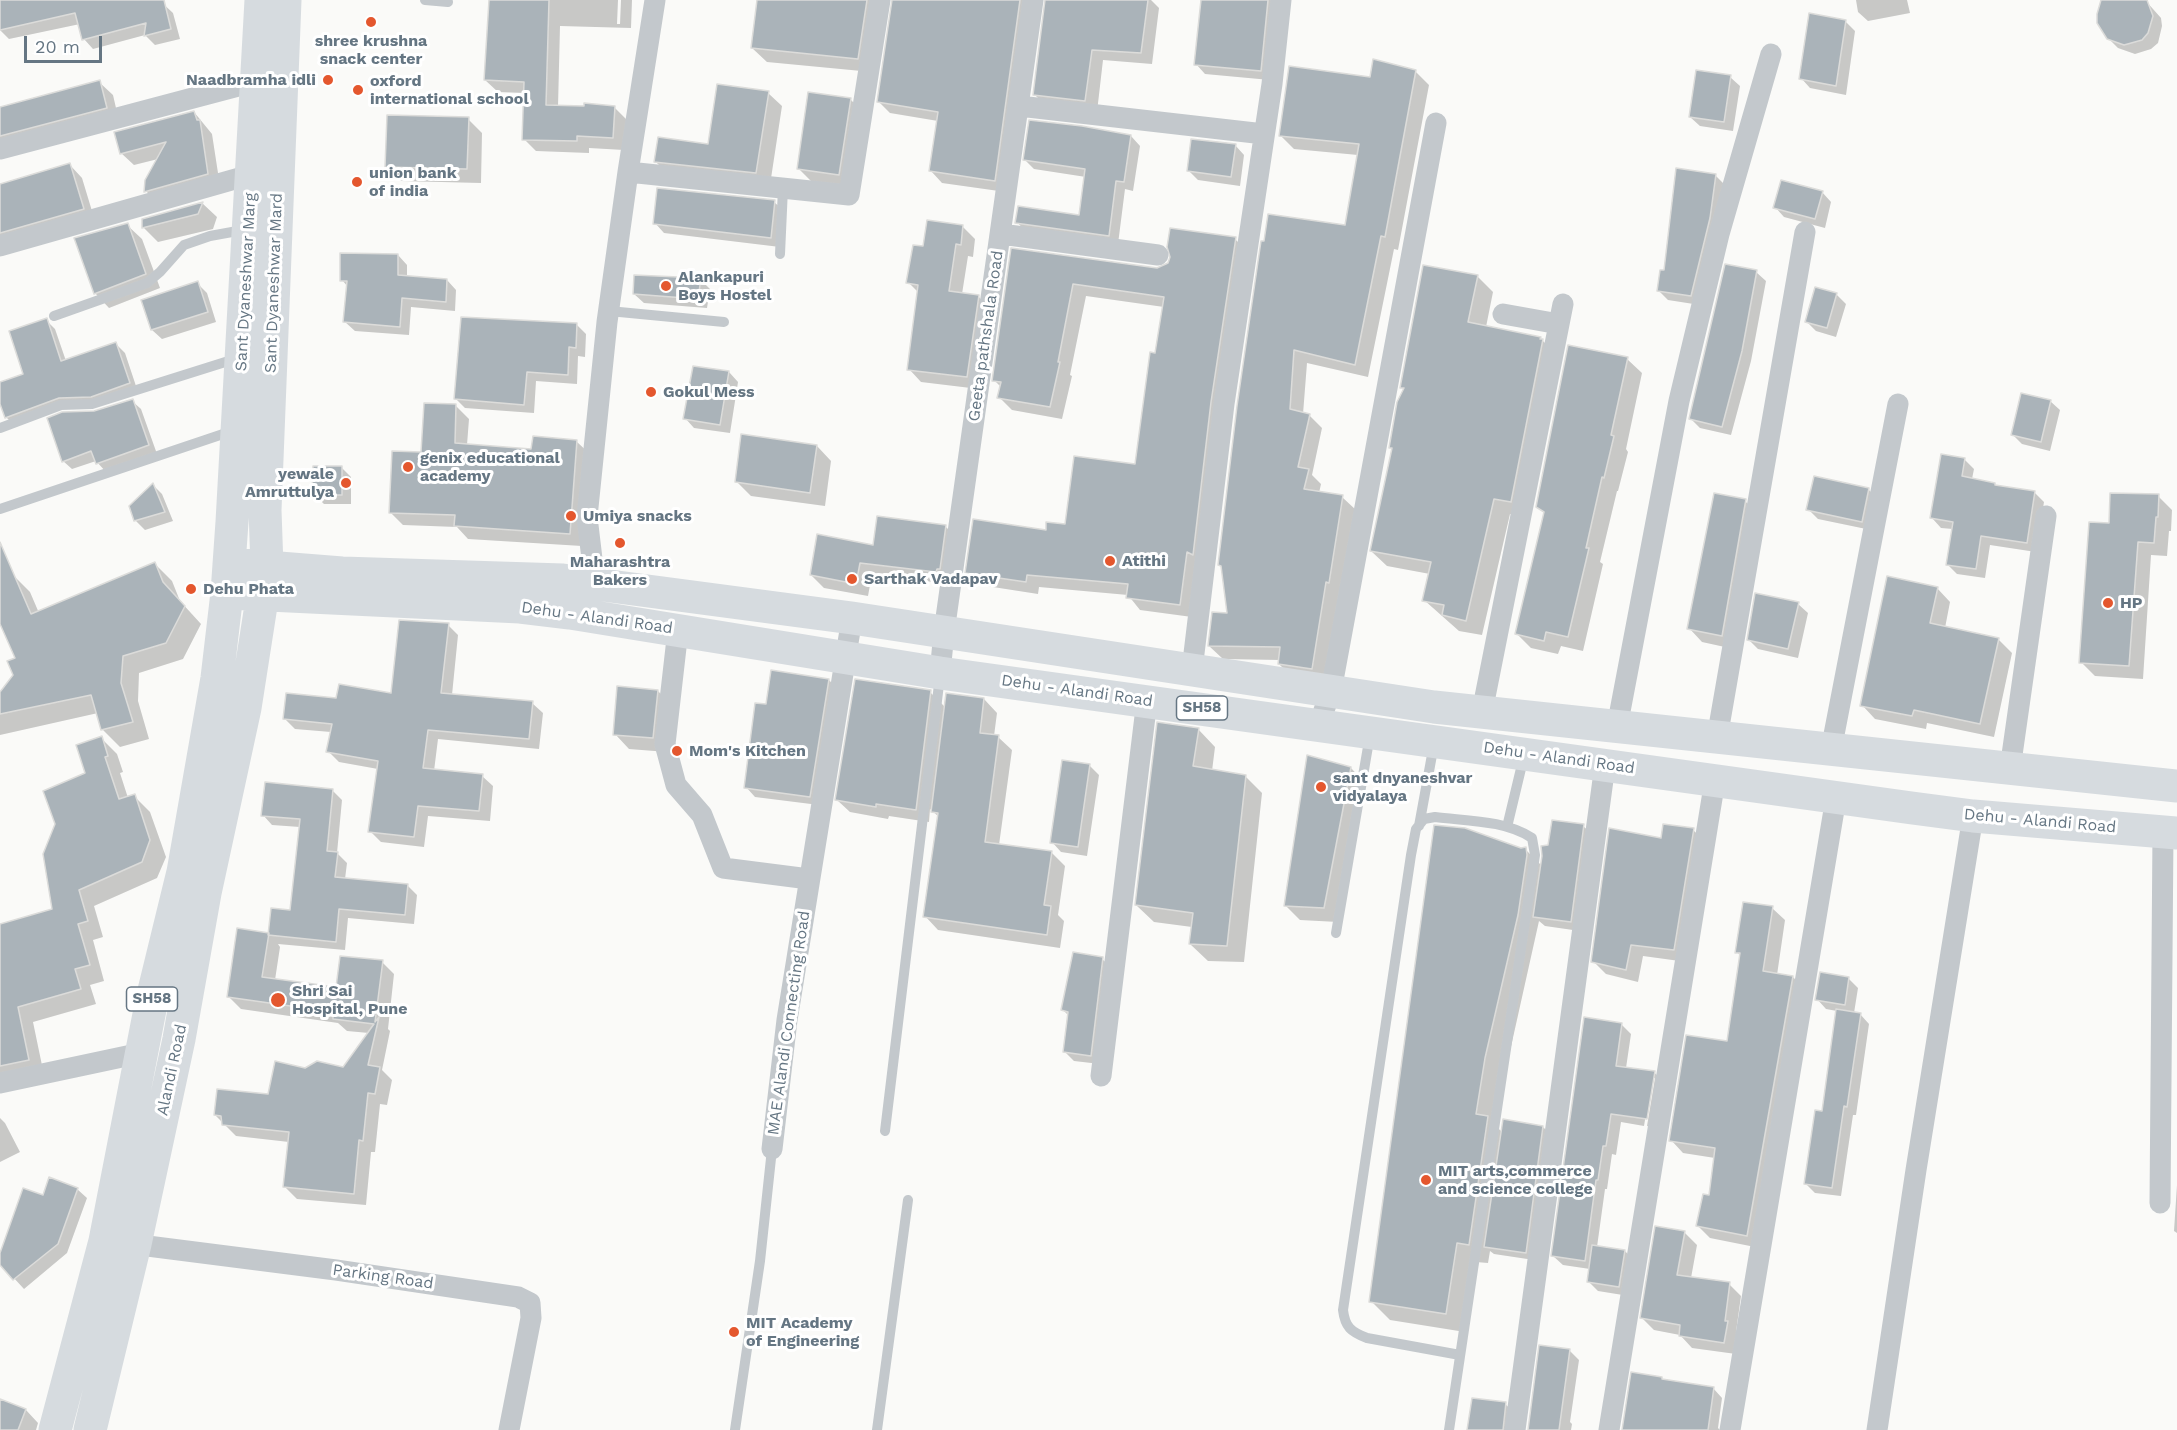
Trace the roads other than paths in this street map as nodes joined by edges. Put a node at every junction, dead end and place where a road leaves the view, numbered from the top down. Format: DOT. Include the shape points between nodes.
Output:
graph roads {
  1 [pos="261,0"];
  2 [pos="285,0"];
  3 [pos="425,0"];
  4 [pos="655,0"];
  5 [pos="880,0"];
  6 [pos="1033,0"];
  7 [pos="1281,0"];
  8 [pos="448,2"];
  9 [pos="1771,54"];
  10 [pos="269,80"];
  11 [pos="1019,106"];
  12 [pos="1436,123"];
  13 [pos="1264,134"];
  14 [pos="0,149"];
  15 [pos="628,171"];
  16 [pos="265,173"];
  17 [pos="783,188"];
  18 [pos="249,228"];
  19 [pos="1805,232"];
  20 [pos="1001,234"];
  21 [pos="0,246"];
  22 [pos="780,254"];
  23 [pos="1158,255"];
  24 [pos="261,273"];
  25 [pos="609,311"];
  26 [pos="1503,315"];
  27 [pos="54,316"];
  28 [pos="724,322"];
  29 [pos="256,357"];
  30 [pos="1899,404"];
  31 [pos="0,428"];
  32 [pos="238,429"];
  33 [pos="0,509"];
  34 [pos="2046,516"];
  35 [pos="228,579"];
  36 [pos="266,581"];
  37 [pos="595,584"];
  38 [pos="852,618"];
  39 [pos="678,630"];
  40 [pos="944,632"];
  41 [pos="845,656"];
  42 [pos="1192,670"];
  43 [pos="940,673"];
  44 [pos="1331,691"];
  45 [pos="1147,700"];
  46 [pos="1482,712"];
  47 [pos="1319,724"];
  48 [pos="1617,727"];
  49 [pos="1370,731"];
  50 [pos="1717,738"];
  51 [pos="1435,741"];
  52 [pos="1831,750"];
  53 [pos="1525,753"];
  54 [pos="1605,765"];
  55 [pos="2010,769"];
  56 [pos="1714,780"];
  57 [pos="2177,786"];
  58 [pos="1836,798"];
  59 [pos="1973,816"];
  60 [pos="1418,827"];
  61 [pos="1507,827"];
  62 [pos="2170,833"];
  63 [pos="809,879"];
  64 [pos="1336,933"];
  65 [pos="141,1053"];
  66 [pos="1101,1076"];
  67 [pos="0,1083"];
  68 [pos="885,1131"];
  69 [pos="772,1149"];
  70 [pos="908,1200"];
  71 [pos="2160,1203"];
  72 [pos="120,1243"];
  73 [pos="1460,1355"];
  74 [pos="54,1430"];
  75 [pos="90,1430"];
  76 [pos="509,1430"];
  77 [pos="735,1430"];
  78 [pos="877,1430"];
  79 [pos="1449,1430"];
  80 [pos="1515,1430"];
  81 [pos="1609,1430"];
  82 [pos="1730,1430"];
  83 [pos="1877,1430"];
  1 -- 10 [label="main road, Sant Dyaneshwar Marg"];
  2 -- 10 [label="main road"];
  3 -- 8 [label="lane"];
  4 -- 15 [label="street"];
  5 -- 17 [label="street" via="849,195"];
  6 -- 11 [label="street, Geeta pathshala Road"];
  7 -- 13 [label="street"];
  9 -- 48 [label="street" via="1719,234 1679,401"];
  10 -- 14 [label="street"];
  10 -- 16 [label="main road, Sant Dyaneshwar Marg"];
  11 -- 13 [label="street"];
  11 -- 20 [label="street, Geeta pathshala Road"];
  12 -- 44 [label="street"];
  13 -- 42 [label="street" via="1224,404"];
  15 -- 17 [label="street"];
  15 -- 25 [label="street"];
  16 -- 18 [label="main road, Sant Dyaneshwar Marg"];
  16 -- 21 [label="street"];
  16 -- 24 [label="main road, Sant Dyaneshwar Mard"];
  17 -- 22 [label="lane"];
  18 -- 24 [label="main road, Sant Dyaneshwar Marg"];
  18 -- 27 [label="lane" via="184,245 147,283"];
  19 -- 50 [label="street"];
  20 -- 23 [label="street"];
  20 -- 40 [label="street, Geeta pathshala Road"];
  24 -- 29 [label="main road, Sant Dyaneshwar Marg"];
  25 -- 28 [label="lane"];
  25 -- 37 [label="street" via="587,517"];
  26 -- 46 [label="street" via="1561,314"];
  29 -- 31 [label="lane" via="92,404 61,405"];
  29 -- 32 [label="main road, Sant Dyaneshwar Marg"];
  29 -- 36 [label="main road, Sant Dyaneshwar Mard"];
  30 -- 52 [label="street"];
  32 -- 33 [label="lane"];
  32 -- 35 [label="main road, Sant Dyaneshwar Marg"];
  34 -- 55 [label="street"];
  35 -- 36 [label="main road, Dehu - Alandi Road / SH58"];
  35 -- 65 [label="main road, SH58" via="217,678 183,872"];
  36 -- 37 [label="main road, Dehu - Alandi Road / SH58" via="342,573"];
  36 -- 39 [label="main road, Dehu - Alandi Road / SH58" via="520,607"];
  36 -- 72 [label="main road, Alandi Road / SH58" via="245,708 205,893 179,1039"];
  37 -- 38 [label="main road, Dehu - Alandi Road / SH58"];
  38 -- 40 [label="main road, Dehu - Alandi Road / SH58"];
  38 -- 41 [label="street, MAE Alandi Connecting Road"];
  39 -- 41 [label="main road, Dehu - Alandi Road / SH58"];
  39 -- 63 [label="street" via="665,744 676,785 702,815 723,868"];
  40 -- 42 [label="main road, Dehu - Alandi Road / SH58"];
  40 -- 43 [label="street, Geeta pathshala Road"];
  41 -- 43 [label="main road, Dehu - Alandi Road / SH58"];
  41 -- 63 [label="street, MAE Alandi Connecting Road"];
  42 -- 44 [label="main road, Dehu - Alandi Road / SH58"];
  43 -- 45 [label="main road, Dehu - Alandi Road / SH58"];
  43 -- 68 [label="lane"];
  44 -- 46 [label="main road, Dehu - Alandi Road / SH58"];
  44 -- 47 [label="street"];
  45 -- 47 [label="main road, Dehu - Alandi Road / SH58"];
  45 -- 66 [label="street"];
  46 -- 48 [label="main road, Dehu - Alandi Road / SH58"];
  47 -- 49 [label="main road, Dehu - Alandi Road / SH58"];
  48 -- 50 [label="main road, Dehu - Alandi Road / SH58"];
  49 -- 51 [label="main road, Dehu - Alandi Road / SH58"];
  49 -- 64 [label="lane"];
  50 -- 52 [label="main road, Dehu - Alandi Road / SH58"];
  51 -- 53 [label="main road, Dehu - Alandi Road / SH58"];
  51 -- 60 [label="lane"];
  52 -- 55 [label="main road, Dehu - Alandi Road / SH58"];
  53 -- 54 [label="main road, Dehu - Alandi Road / SH58"];
  53 -- 61 [label="lane"];
  54 -- 56 [label="main road, Dehu - Alandi Road / SH58"];
  54 -- 80 [label="street"];
  55 -- 57 [label="main road, Dehu - Alandi Road / SH58"];
  56 -- 58 [label="main road, Dehu - Alandi Road / SH58"];
  56 -- 81 [label="street"];
  58 -- 59 [label="main road, Dehu - Alandi Road / SH58"];
  58 -- 82 [label="street"];
  59 -- 62 [label="main road, Dehu - Alandi Road / SH58"];
  59 -- 83 [label="street"];
  60 -- 61 [label="lane" via="1424,819 1435,817"];
  60 -- 73 [label="lane" via="1343,1310 1345,1323 1353,1333"];
  61 -- 73 [label="lane" via="1532,838 1535,855"];
  62 -- 71 [label="street"];
  63 -- 69 [label="street, MAE Alandi Connecting Road"];
  65 -- 67 [label="street"];
  65 -- 72 [label="main road, SH58"];
  69 -- 77 [label="lane, MAE Alandi Connecting Road"];
  70 -- 78 [label="lane"];
  72 -- 74 [label="main road, SH58"];
  72 -- 75 [label="main road, Alandi Road / SH58"];
  72 -- 76 [label="street, Parking Road" via="518,1297 530,1303 531,1318"];
  73 -- 79 [label="lane"];
}
